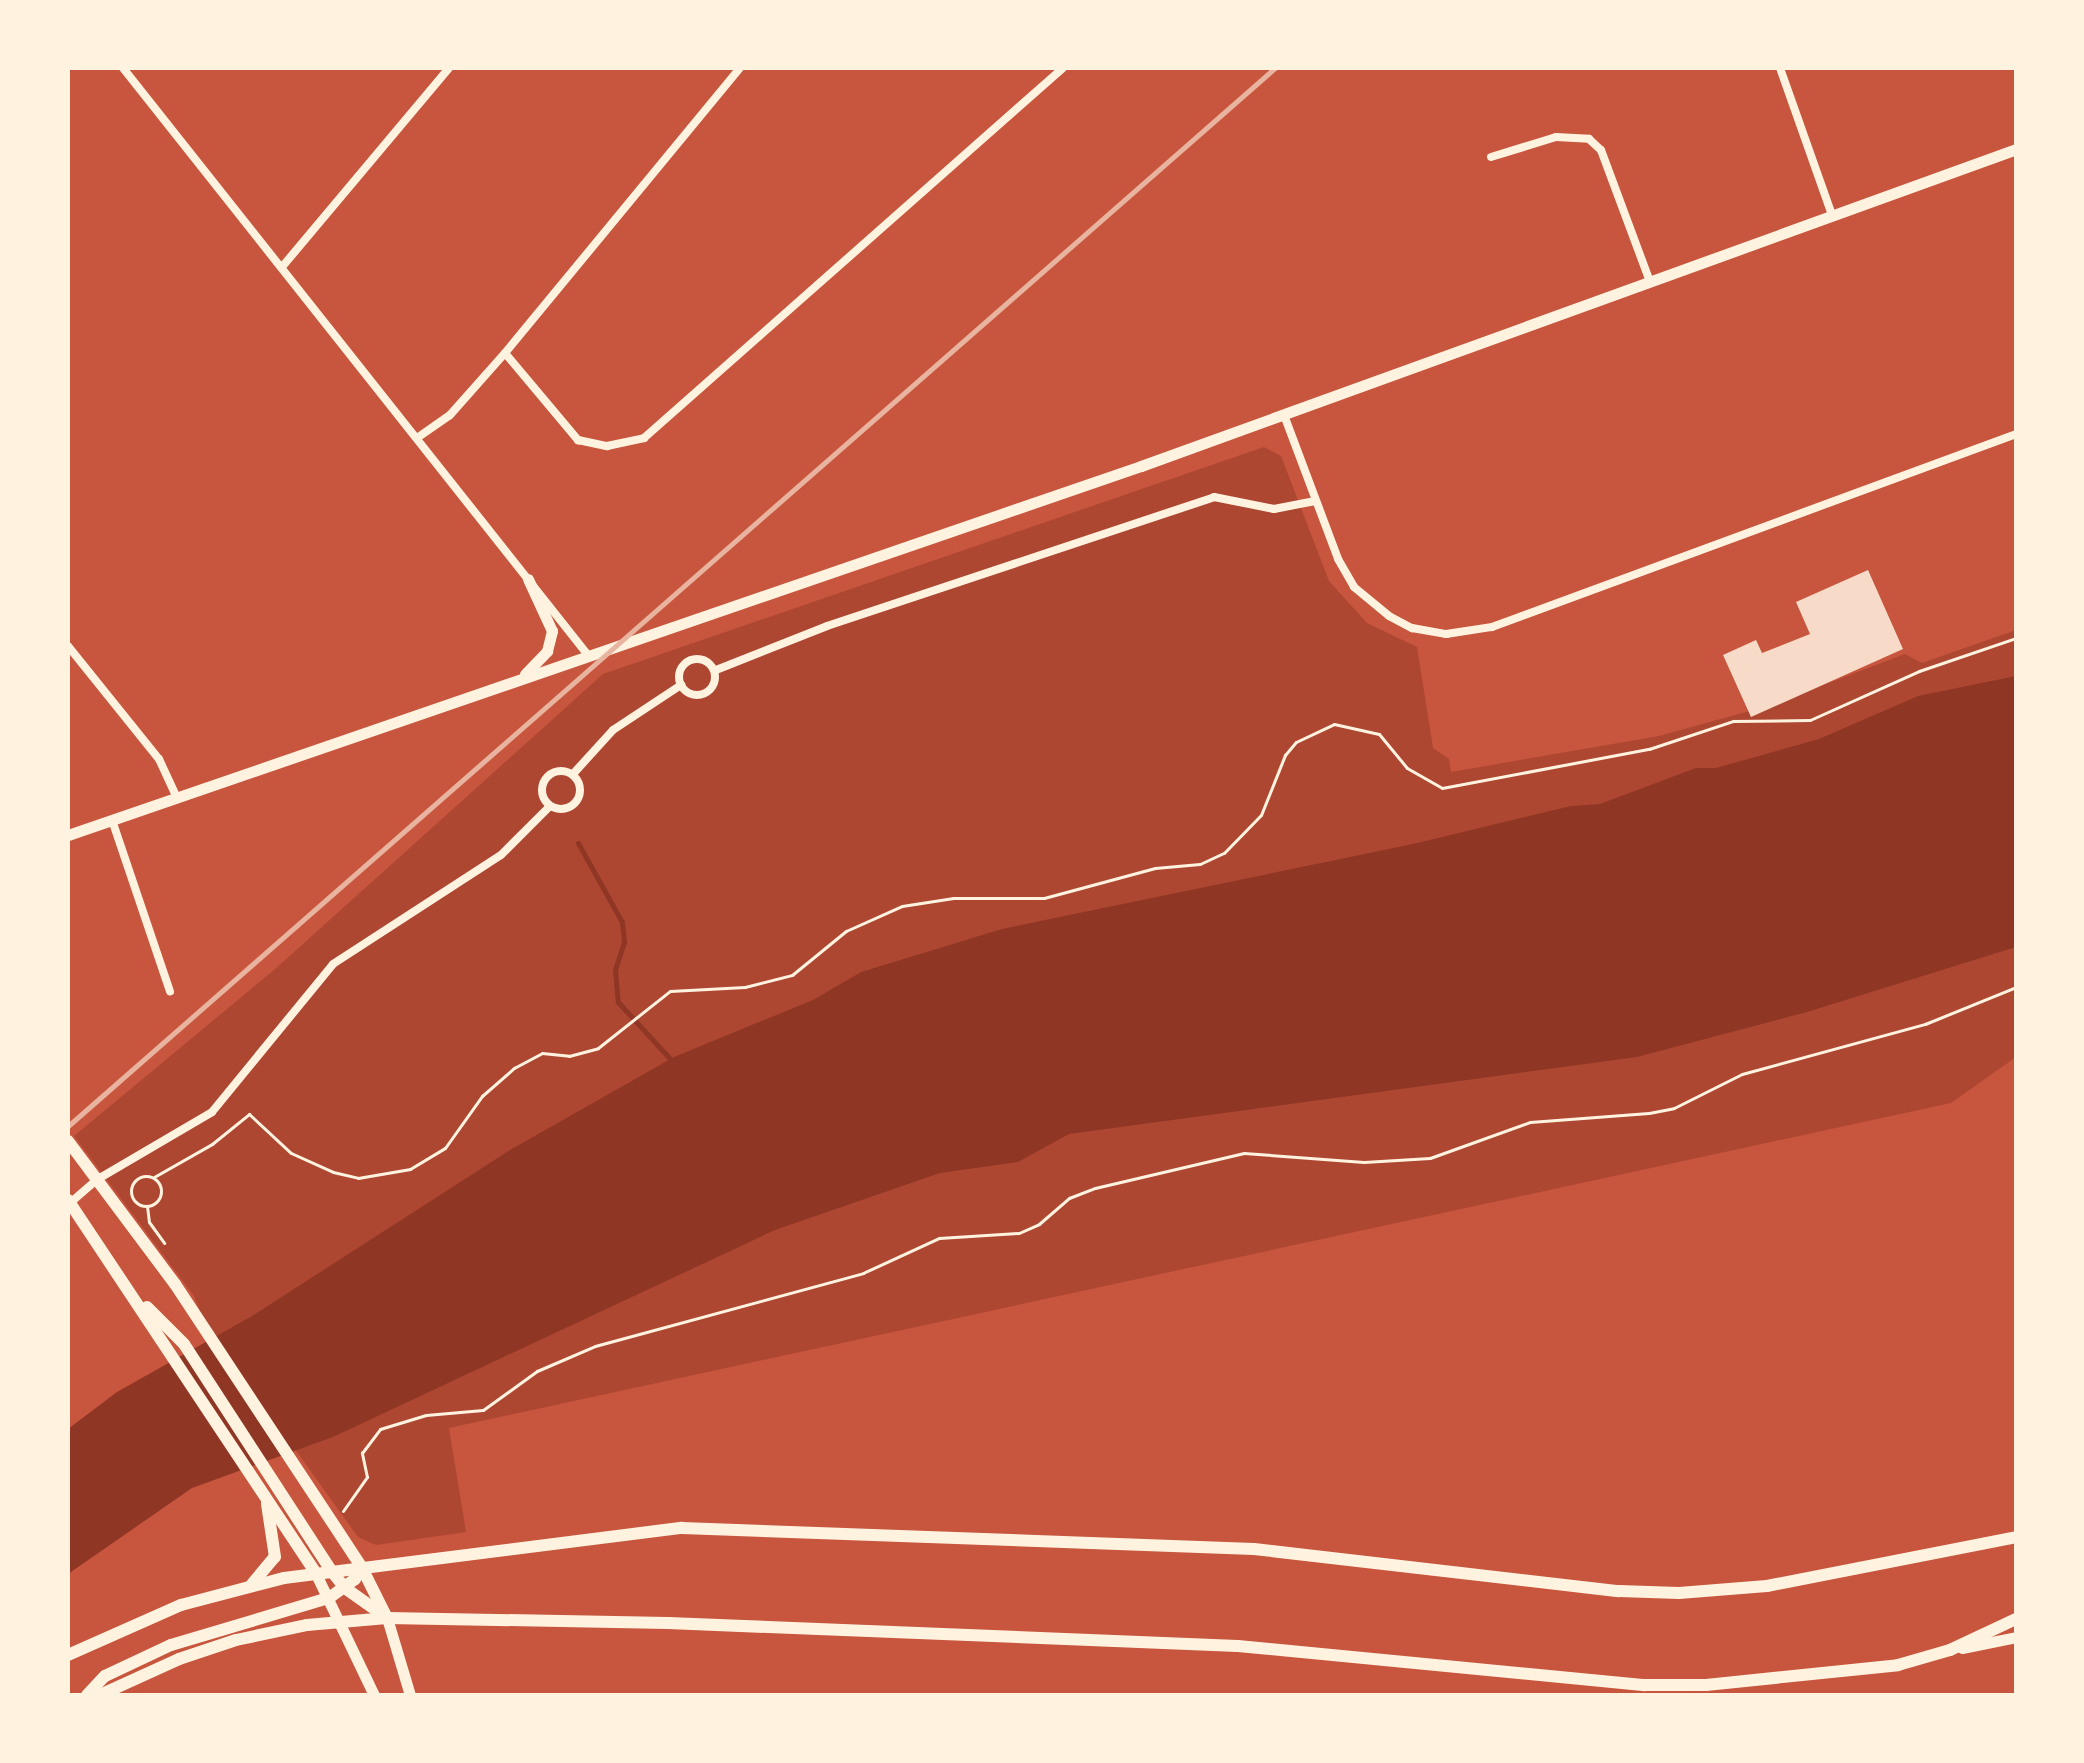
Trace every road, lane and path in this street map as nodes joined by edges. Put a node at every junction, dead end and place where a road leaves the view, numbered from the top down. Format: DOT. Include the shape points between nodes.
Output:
graph roads {
  1 [pos="449,68"];
  2 [pos="740,68"];
  3 [pos="1063,68"];
  4 [pos="1780,68"];
  5 [pos="126,69"];
  6 [pos="2016,149"];
  7 [pos="1491,157"];
  8 [pos="1832,215"];
  9 [pos="282,267"];
  10 [pos="1650,282"];
  11 [pos="505,353"];
  12 [pos="1284,415"];
  13 [pos="2016,434"];
  14 [pos="417,438"];
  15 [pos="1315,501"];
  16 [pos="528,579"];
  17 [pos="2016,638"];
  18 [pos="68,646"];
  19 [pos="588,655"];
  20 [pos="716,670"];
  21 [pos="520,679"];
  22 [pos="681,685"];
  23 [pos="573,774"];
  24 [pos="177,798"];
  25 [pos="550,806"];
  26 [pos="112,820"];
  27 [pos="68,835"];
  28 [pos="2016,987"];
  29 [pos="170,991"];
  30 [pos="68,1141"];
  31 [pos="154,1177"];
  32 [pos="98,1179"];
  33 [pos="69,1202"];
  34 [pos="147,1206"];
  35 [pos="165,1245"];
  36 [pos="127,1287"];
  37 [pos="262,1490"];
  38 [pos="334,1499"];
  39 [pos="2016,1537"];
  40 [pos="361,1566"];
  41 [pos="330,1569"];
  42 [pos="315,1572"];
  43 [pos="250,1586"];
  44 [pos="345,1588"];
  45 [pos="329,1598"];
  46 [pos="387,1618"];
  47 [pos="2016,1619"];
  48 [pos="344,1622"];
  49 [pos="2016,1637"];
  50 [pos="1950,1650"];
  51 [pos="68,1655"];
  52 [pos="1672,1690"];
  53 [pos="87,1695"];
  54 [pos="100,1695"];
  55 [pos="374,1695"];
  56 [pos="410,1695"];
  1 -- 9 [label="street"];
  2 -- 11 [label="street"];
  3 -- 11 [label="street" via="644,438 607,446 578,440"];
  4 -- 8 [label="street"];
  5 -- 9 [label="street"];
  6 -- 8 [label="street"];
  7 -- 10 [label="street" via="1556,137 1589,139 1601,150"];
  8 -- 10 [label="street"];
  9 -- 14 [label="street"];
  10 -- 12 [label="street"];
  11 -- 14 [label="street" via="450,415"];
  12 -- 15 [label="street"];
  12 -- 19 [label="street"];
  13 -- 15 [label="street" via="1465,633 1412,628 1366,599 1338,559"];
  14 -- 16 [label="street"];
  15 -- 20 [label="street" via="1274,509 1214,497 827,626"];
  16 -- 19 [label="street"];
  16 -- 21 [label="street" via="552,631 547,651"];
  17 -- 31 [label="path" via="1919,671 1810,720 1733,721 1649,749 1442,788 1407,768 1379,734 1334,724 1296,742 1277,769 1261,815 1245,836 1200,864 1146,870 1034,900 953,898 902,906 846,931 792,975 745,987 670,991 584,1053 542,1053 514,1068 482,1096 445,1148 410,1169 358,1178 333,1172 291,1153 249,1114 212,1144"];
  18 -- 24 [label="street" via="159,759"];
  19 -- 21 [label="street"];
  20 -- 22 [label="street" via="715,682 704,693 690,694"];
  20 -- 22 [label="street" via="708,662 691,661 682,668"];
  21 -- 24 [label="street"];
  22 -- 23 [label="street" via="613,730"];
  23 -- 25 [label="street" via="557,772 545,782"];
  23 -- 25 [label="street" via="580,787 574,804"];
  24 -- 26 [label="street"];
  25 -- 32 [label="street" via="501,855 333,964 212,1112"];
  26 -- 27 [label="street"];
  26 -- 29 [label="street"];
  28 -- 38 [label="path" via="1925,1024 1742,1074 1661,1110 1530,1122 1430,1158 1364,1162 1244,1153 1095,1188 1069,1198 1039,1224 1019,1233 939,1238 863,1273 595,1346 537,1371 483,1410 396,1423 366,1443 362,1453 367,1477 343,1512"];
  30 -- 32 [label="main road"];
  31 -- 34 [label="path" via="162,1193"];
  31 -- 34 [label="path" via="139,1177 131,1189 137,1203"];
  32 -- 33 [label="street"];
  32 -- 40 [label="main road" via="205,1329"];
  33 -- 36 [label="main road"];
  34 -- 35 [label="path" via="149,1222"];
  36 -- 37 [label="main road"];
  36 -- 41 [label="main road" via="184,1344"];
  37 -- 42 [label="main road"];
  37 -- 43 [label="main road" via="275,1557"];
  39 -- 40 [label="main road" via="1767,1586 1679,1593 1619,1591 1254,1549 695,1528 619,1532"];
  40 -- 41 [label="main road"];
  40 -- 44 [label="main road"];
  40 -- 46 [label="main road"];
  41 -- 42 [label="main road"];
  41 -- 44 [label="main road"];
  42 -- 43 [label="main road"];
  42 -- 45 [label="street"];
  43 -- 51 [label="main road" via="168,1610"];
  44 -- 45 [label="main road"];
  44 -- 46 [label="main road"];
  45 -- 48 [label="street"];
  45 -- 53 [label="main road" via="171,1645 105,1676"];
  46 -- 48 [label="main road"];
  46 -- 52 [label="main road" via="668,1623 1238,1646"];
  46 -- 56 [label="street"];
  47 -- 50 [label="main road"];
  48 -- 54 [label="main road" via="265,1633 179,1659"];
  48 -- 55 [label="street"];
  49 -- 50 [label="street"];
  50 -- 52 [label="main road" via="1898,1665"];
}
